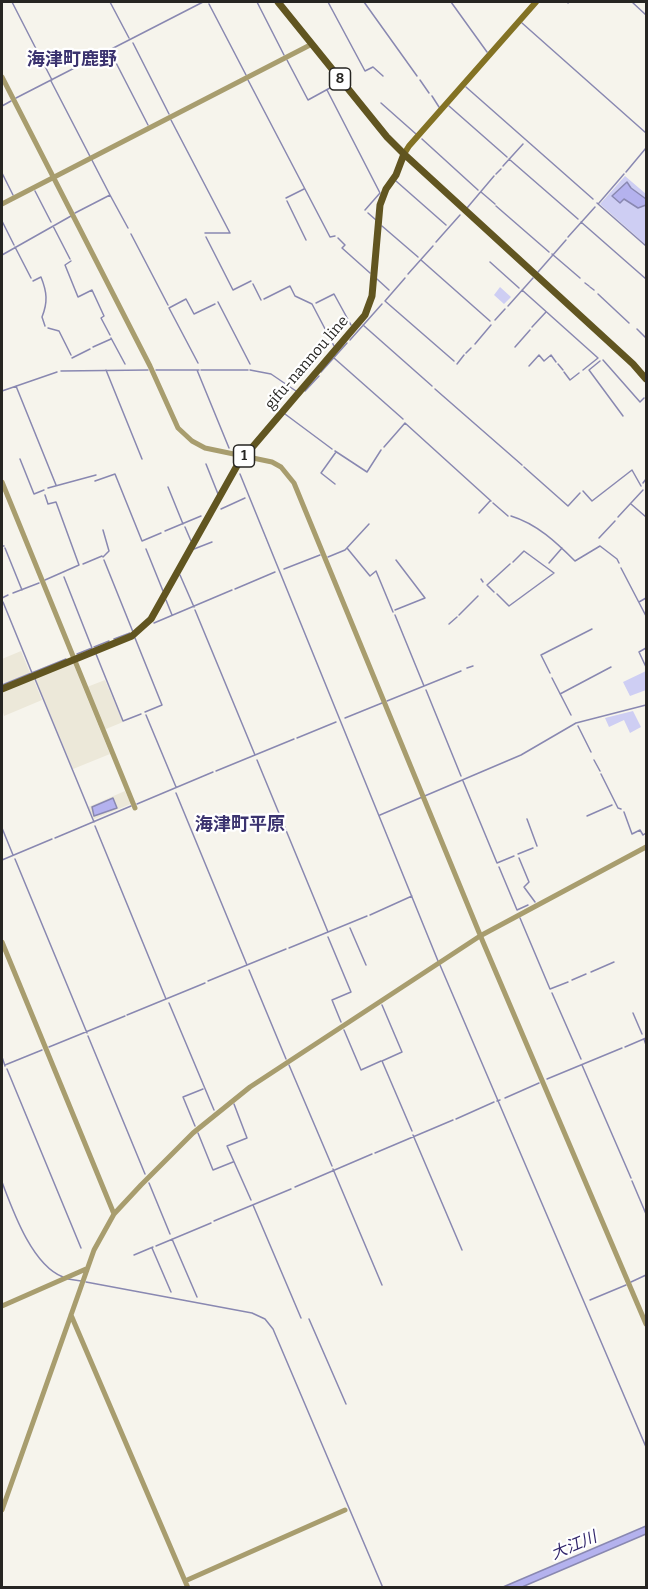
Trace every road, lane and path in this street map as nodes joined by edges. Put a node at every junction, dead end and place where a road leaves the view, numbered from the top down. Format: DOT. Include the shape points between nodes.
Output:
graph roads {
  1 [pos="278,2"];
  2 [pos="536,2"];
  3 [pos="312,44"];
  4 [pos="2,77"];
  5 [pos="404,154"];
  6 [pos="53,178"];
  7 [pos="2,204"];
  8 [pos="646,379"];
  9 [pos="244,455"];
  10 [pos="2,482"];
  11 [pos="74,660"];
  12 [pos="2,689"];
  13 [pos="135,808"];
  14 [pos="646,847"];
  15 [pos="480,936"];
  16 [pos="2,942"];
  17 [pos="114,1214"];
  18 [pos="86,1269"];
  19 [pos="2,1306"];
  20 [pos="71,1315"];
  21 [pos="646,1324"];
  22 [pos="2,1510"];
  23 [pos="345,1510"];
  24 [pos="185,1581"];
  25 [pos="188,1587"];
  1 -- 3 [label="main road, 8"];
  2 -- 5 [label="main road"];
  3 -- 5 [label="main road, 8"];
  3 -- 6 [label="street"];
  4 -- 6 [label="street"];
  5 -- 8 [label="main road"];
  5 -- 9 [label="main road, gifu-nannou line / 1" via="380,205 372,296 365,315"];
  6 -- 7 [label="street"];
  6 -- 9 [label="street" via="178,428 205,448"];
  9 -- 11 [label="main road, gifu-nannou line / 1" via="147,624 132,636"];
  9 -- 15 [label="street" via="281,467 294,483"];
  10 -- 11 [label="street"];
  11 -- 12 [label="main road, gifu-nannou line / 1"];
  11 -- 13 [label="street"];
  14 -- 15 [label="street"];
  15 -- 17 [label="street" via="235,1098 186,1139"];
  15 -- 21 [label="street"];
  16 -- 17 [label="street"];
  17 -- 18 [label="street"];
  18 -- 19 [label="street"];
  18 -- 20 [label="street"];
  20 -- 22 [label="street"];
  20 -- 24 [label="street"];
  23 -- 24 [label="street"];
  24 -- 25 [label="street"];
}
